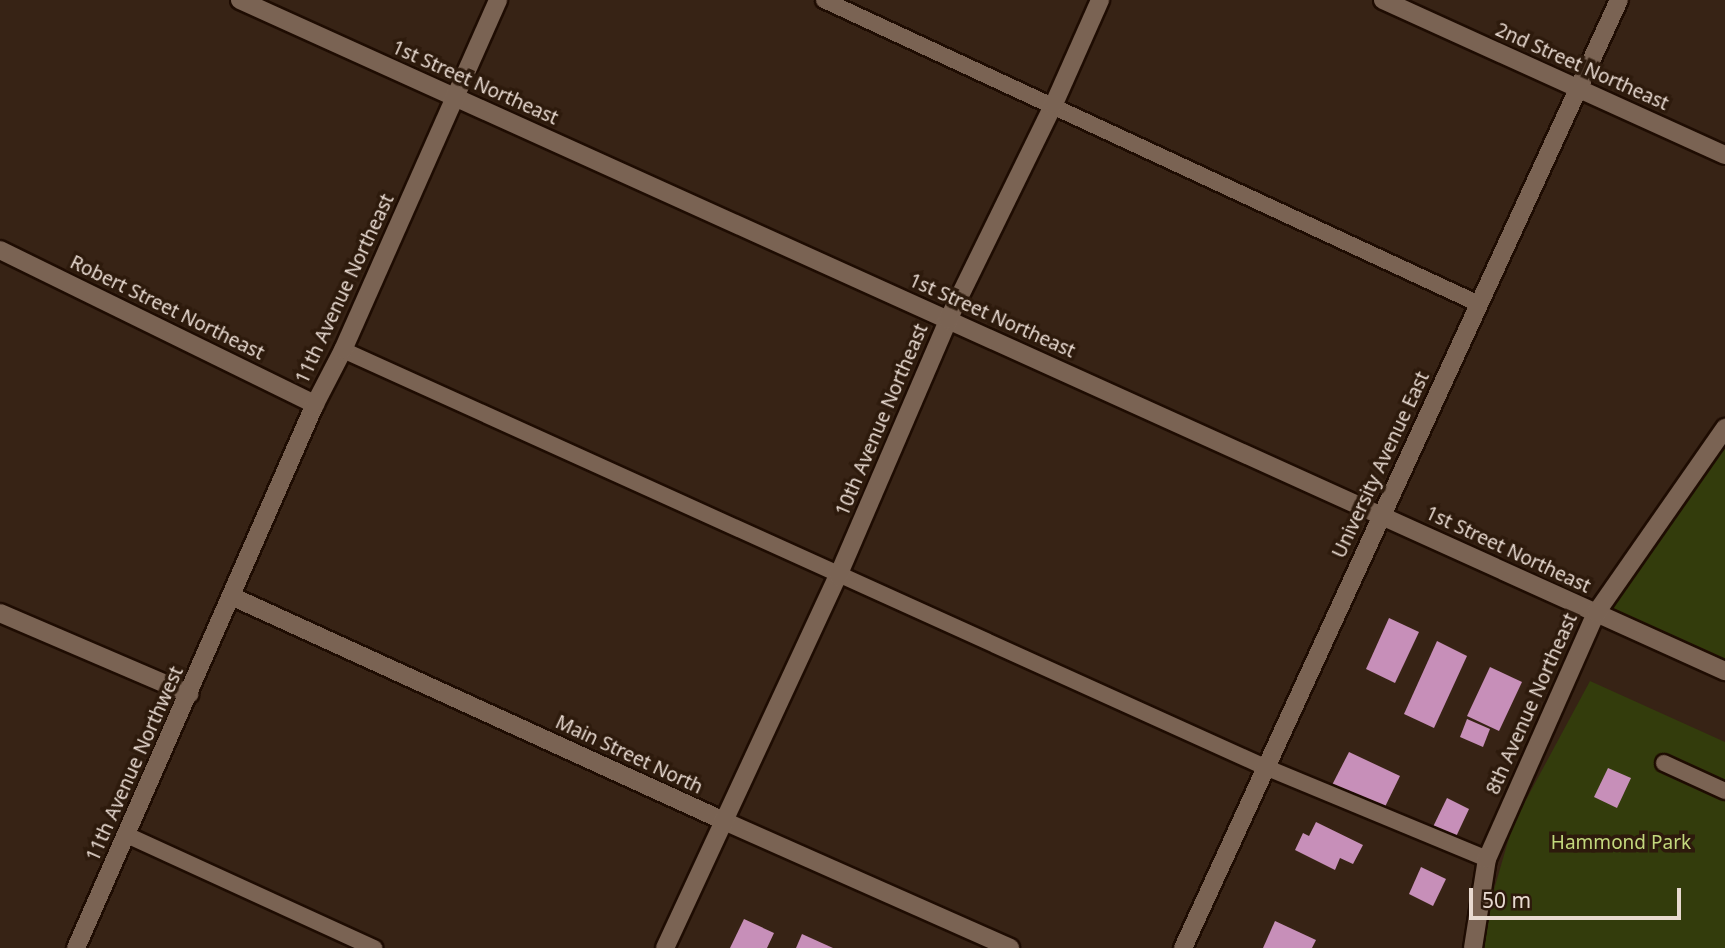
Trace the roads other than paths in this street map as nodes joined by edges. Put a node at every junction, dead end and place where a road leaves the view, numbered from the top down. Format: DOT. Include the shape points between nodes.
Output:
graph roads {
  1 [pos="240,0"];
  2 [pos="498,0"];
  3 [pos="824,0"];
  4 [pos="1100,0"];
  5 [pos="1383,0"];
  6 [pos="1619,0"];
  7 [pos="1578,88"];
  8 [pos="454,97"];
  9 [pos="1054,104"];
  10 [pos="1725,155"];
  11 [pos="0,250"];
  12 [pos="1479,304"];
  13 [pos="948,320"];
  14 [pos="344,350"];
  15 [pos="315,404"];
  16 [pos="1725,428"];
  17 [pos="1381,514"];
  18 [pos="838,576"];
  19 [pos="231,596"];
  20 [pos="0,613"];
  21 [pos="1596,613"];
  22 [pos="1725,671"];
  23 [pos="189,694"];
  24 [pos="1664,763"];
  25 [pos="1265,767"];
  26 [pos="1725,791"];
  27 [pos="724,821"];
  28 [pos="127,835"];
  29 [pos="1487,859"];
  30 [pos="76,948"];
  31 [pos="374,948"];
  32 [pos="665,948"];
  33 [pos="1010,948"];
  34 [pos="1183,948"];
  35 [pos="1473,948"];
  1 -- 8 [label="street, 1st Street Northeast"];
  2 -- 8 [label="street, 11th Avenue Northeast"];
  3 -- 9 [label="lane"];
  4 -- 9 [label="street, 10th Avenue Northeast"];
  5 -- 7 [label="street, 2nd Street Northeast"];
  6 -- 7 [label="street, University Avenue East"];
  7 -- 10 [label="street, 2nd Street Northeast"];
  7 -- 12 [label="street, University Avenue East"];
  8 -- 13 [label="street, 1st Street Northeast"];
  8 -- 14 [label="street, 11th Avenue Northeast"];
  9 -- 12 [label="lane"];
  9 -- 13 [label="street, 10th Avenue Northeast"];
  11 -- 15 [label="street, Robert Street Northeast"];
  12 -- 17 [label="street, University Avenue East"];
  13 -- 17 [label="street, 1st Street Northeast"];
  13 -- 18 [label="street, 10th Avenue Northeast"];
  14 -- 15 [label="street, 11th Avenue Northeast"];
  14 -- 18 [label="lane"];
  15 -- 19 [label="street, 11th Avenue Northeast"];
  16 -- 21 [label="street, 8th Avenue Northeast"];
  17 -- 21 [label="street, 1st Street Northeast"];
  17 -- 25 [label="street, University Avenue East"];
  18 -- 25 [label="lane"];
  18 -- 27 [label="street, 10th Avenue Northeast"];
  19 -- 23 [label="street, 11th Avenue Northwest"];
  19 -- 27 [label="street, Main Street North"];
  20 -- 23 [label="street"];
  21 -- 22 [label="street, 1st Street Northeast"];
  21 -- 29 [label="street, 8th Avenue Northeast"];
  23 -- 28 [label="street, 11th Avenue Northwest"];
  24 -- 26 [label="lane"];
  25 -- 29 [label="lane"];
  25 -- 34 [label="street, University Avenue East"];
  27 -- 32 [label="street, 10th Avenue Northeast"];
  27 -- 33 [label="street, Main Street North"];
  28 -- 30 [label="street, 11th Avenue Northwest"];
  28 -- 31 [label="lane"];
  29 -- 35 [label="street, 8th Avenue Northeast"];
}
